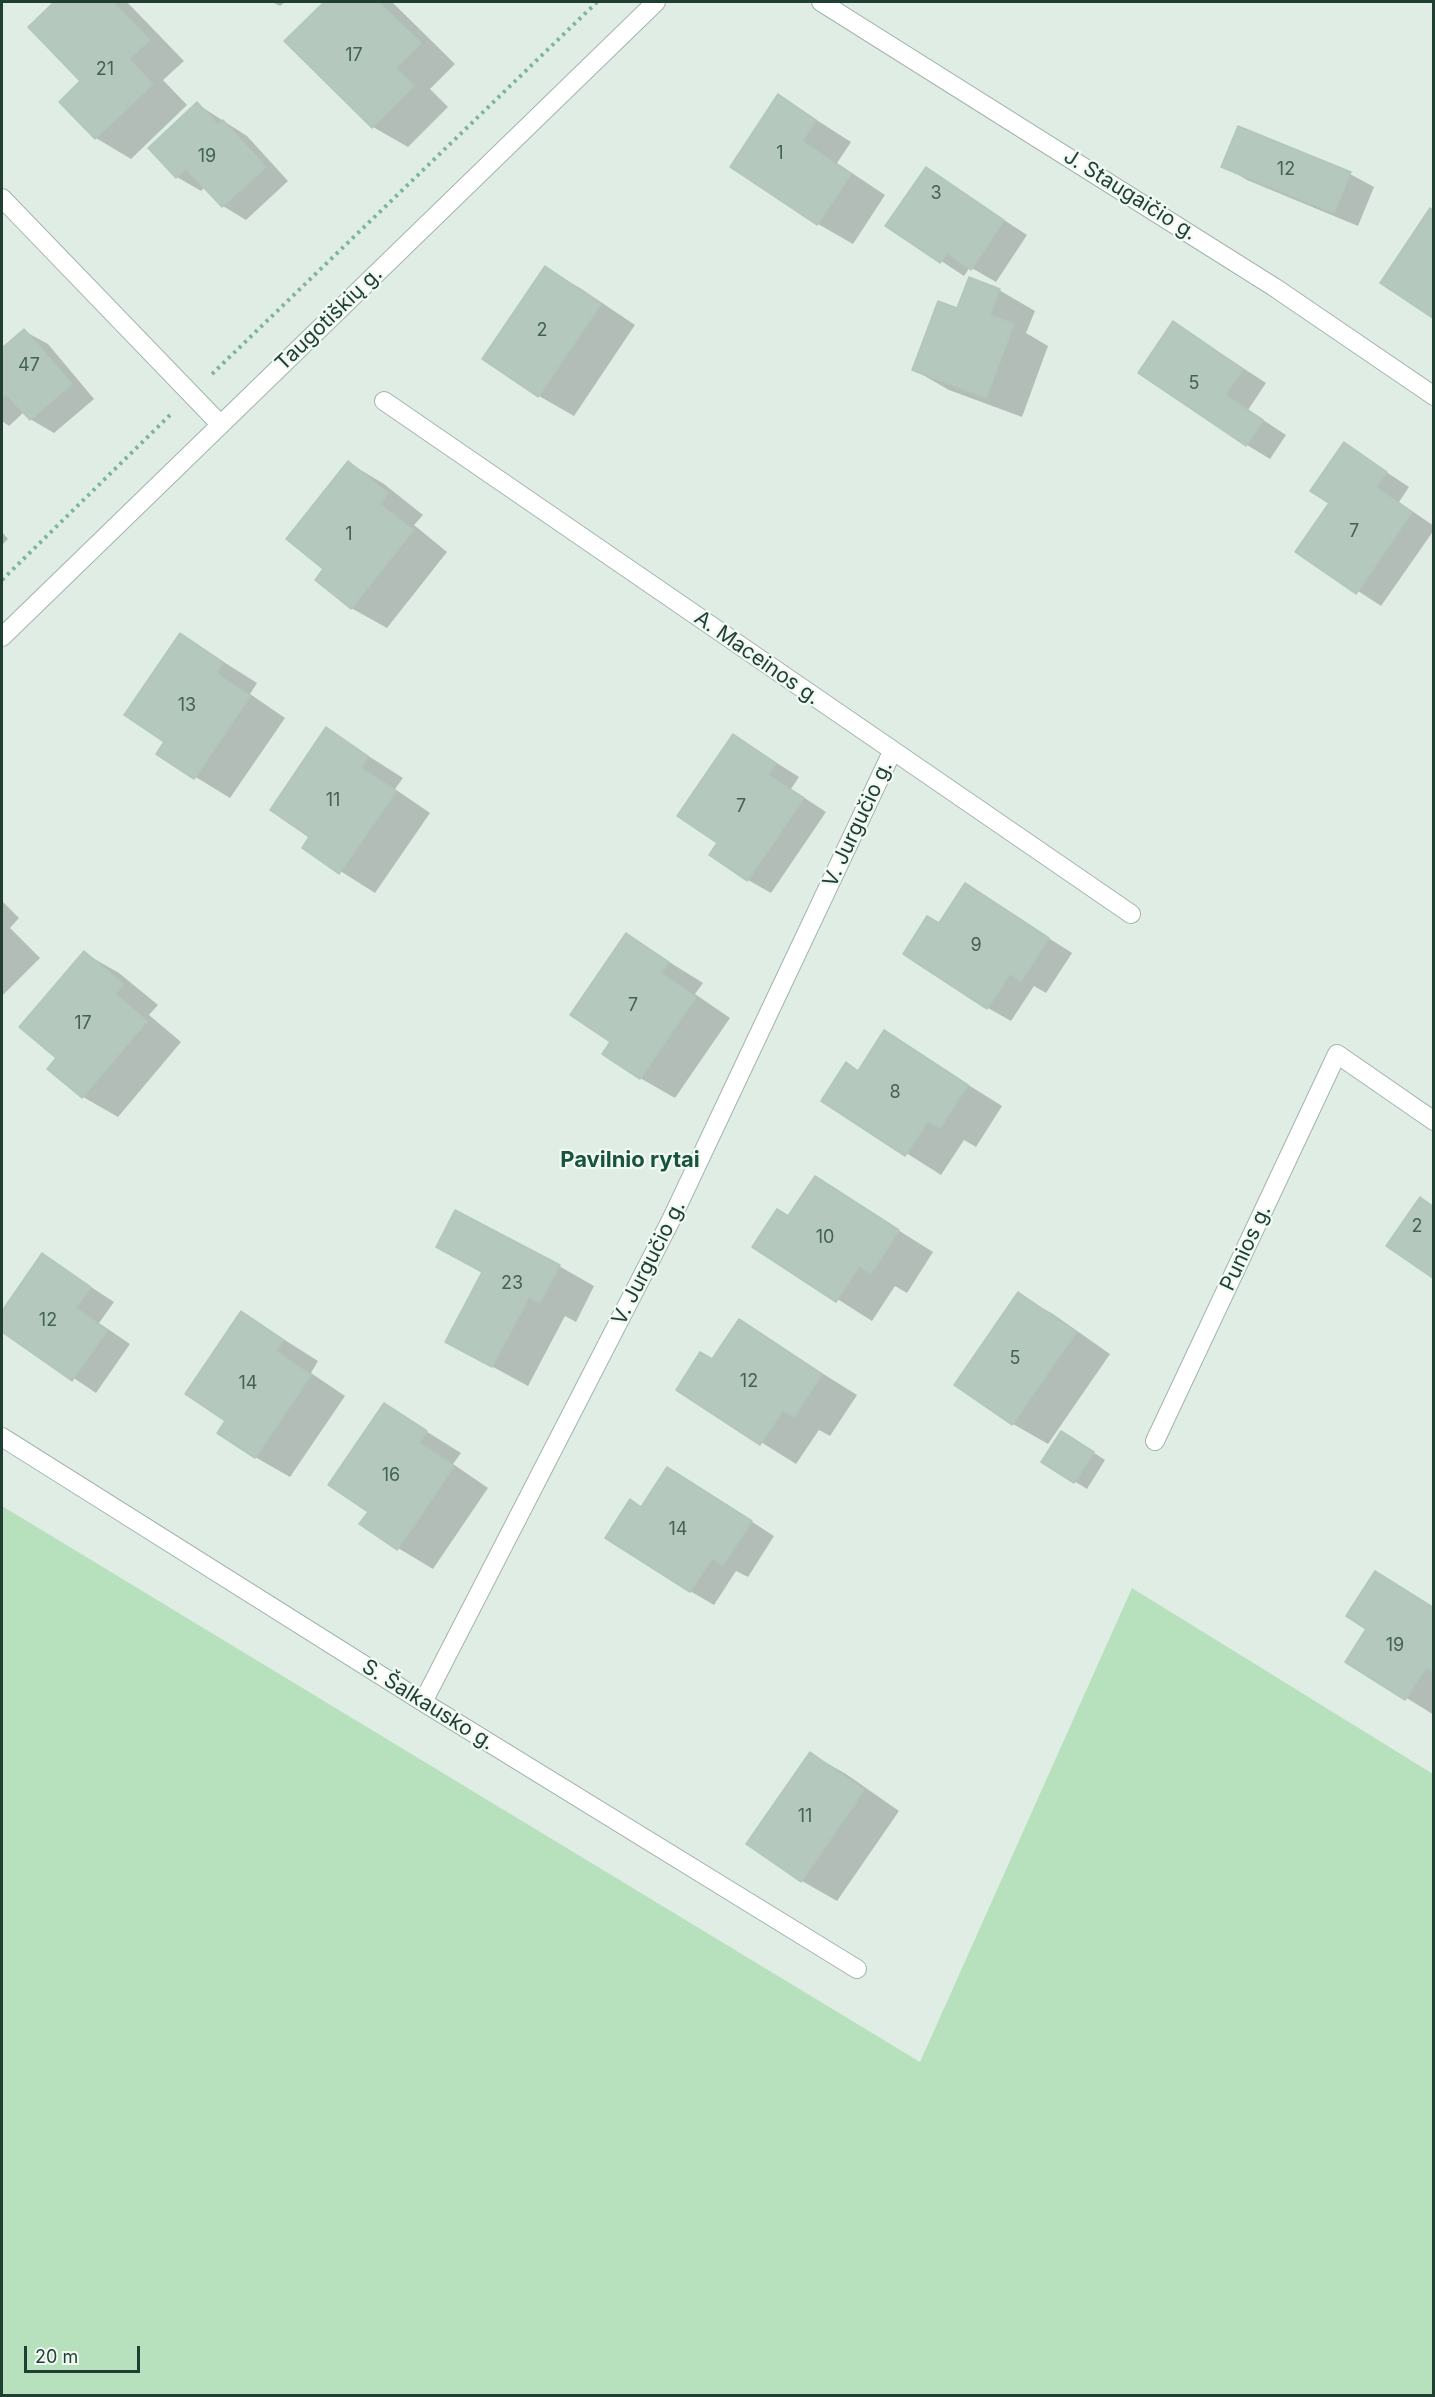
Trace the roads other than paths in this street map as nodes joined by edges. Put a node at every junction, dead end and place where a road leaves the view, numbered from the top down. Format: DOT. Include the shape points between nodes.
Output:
graph roads {
  1 [pos="656,2"];
  2 [pos="821,2"];
  3 [pos="2,198"];
  4 [pos="1434,396"];
  5 [pos="384,401"];
  6 [pos="220,424"];
  7 [pos="2,637"];
  8 [pos="892,752"];
  9 [pos="1131,914"];
  10 [pos="1434,1121"];
  11 [pos="2,1437"];
  12 [pos="1155,1442"];
  13 [pos="423,1702"];
  14 [pos="857,1969"];
  1 -- 6 [label="street, Taugotiškių g."];
  2 -- 4 [label="street, J. Staugaičio g." via="1274,287"];
  3 -- 6 [label="street"];
  5 -- 8 [label="street, A. Maceinos g."];
  6 -- 7 [label="street, Taugotiškių g."];
  8 -- 9 [label="street, A. Maceinos g."];
  8 -- 13 [label="street, V. Jurgučio g." via="671,1220"];
  10 -- 12 [label="street, Punios g." via="1337,1054"];
  11 -- 13 [label="street, S. Šalkausko g."];
  13 -- 14 [label="street, S. Šalkausko g."];
}
